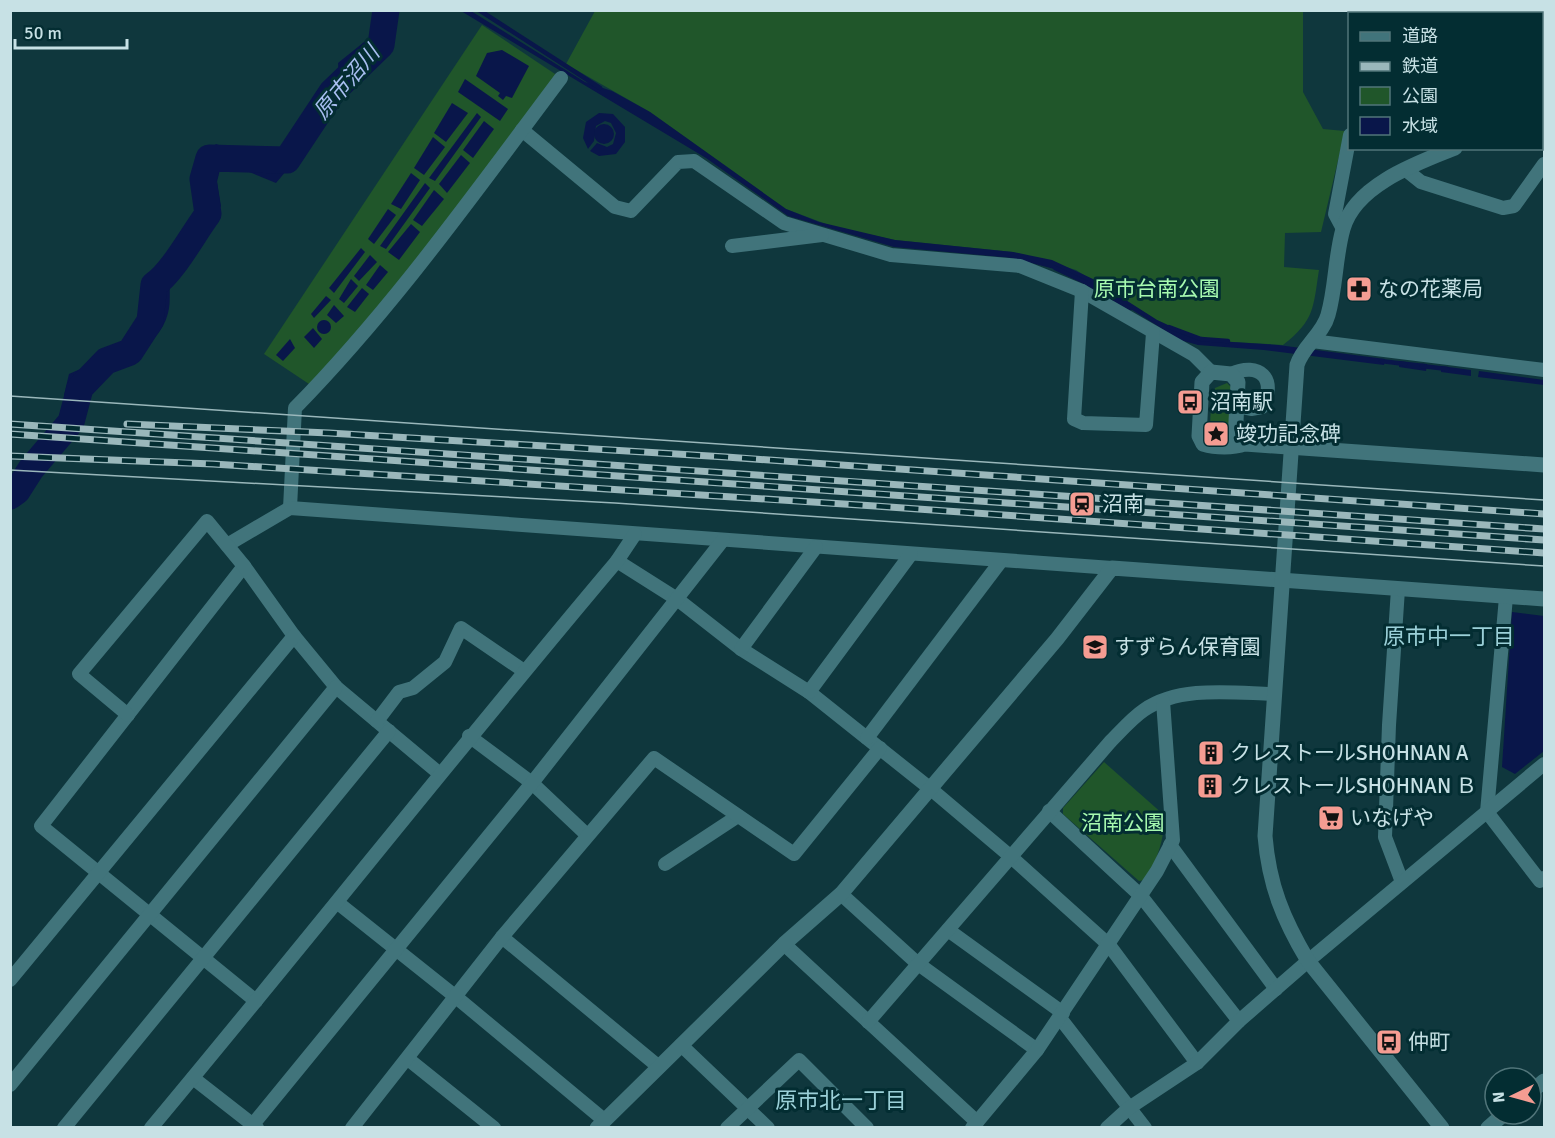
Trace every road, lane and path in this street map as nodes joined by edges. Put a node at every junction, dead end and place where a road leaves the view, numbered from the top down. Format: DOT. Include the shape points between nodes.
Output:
graph roads {
  1 [pos="561,78"];
  2 [pos="522,130"];
  3 [pos="1348,146"];
  4 [pos="1451,150"];
  5 [pos="1545,164"];
  6 [pos="1406,170"];
  7 [pos="1343,229"];
  8 [pos="827,235"];
  9 [pos="732,246"];
  10 [pos="1082,291"];
  11 [pos="1152,333"];
  12 [pos="1312,341"];
  13 [pos="1545,370"];
  14 [pos="1211,372"];
  15 [pos="1231,374"];
  16 [pos="1238,406"];
  17 [pos="1237,442"];
  18 [pos="1291,447"];
  19 [pos="1545,465"];
  20 [pos="290,508"];
  21 [pos="635,534"];
  22 [pos="723,540"];
  23 [pos="227,545"];
  24 [pos="816,547"];
  25 [pos="911,554"];
  26 [pos="617,561"];
  27 [pos="1001,561"];
  28 [pos="244,566"];
  29 [pos="1112,568"];
  30 [pos="1282,581"];
  31 [pos="1398,589"];
  32 [pos="1506,597"];
  33 [pos="676,599"];
  34 [pos="1545,599"];
  35 [pos="294,636"];
  36 [pos="741,649"];
  37 [pos="524,671"];
  38 [pos="336,687"];
  39 [pos="809,692"];
  40 [pos="1274,694"];
  41 [pos="1163,701"];
  42 [pos="128,715"];
  43 [pos="377,721"];
  44 [pos="389,731"];
  45 [pos="469,736"];
  46 [pos="867,738"];
  47 [pos="880,748"];
  48 [pos="1545,764"];
  49 [pos="440,774"];
  50 [pos="532,783"];
  51 [pos="932,790"];
  52 [pos="1049,811"];
  53 [pos="1487,812"];
  54 [pos="738,816"];
  55 [pos="587,835"];
  56 [pos="1170,845"];
  57 [pos="1010,856"];
  58 [pos="665,864"];
  59 [pos="98,872"];
  60 [pos="1545,878"];
  61 [pos="1402,882"];
  62 [pos="841,894"];
  63 [pos="1141,896"];
  64 [pos="338,903"];
  65 [pos="151,915"];
  66 [pos="948,930"];
  67 [pos="502,937"];
  68 [pos="784,944"];
  69 [pos="1109,945"];
  70 [pos="396,949"];
  71 [pos="203,957"];
  72 [pos="1308,961"];
  73 [pos="917,963"];
  74 [pos="10,980"];
  75 [pos="1276,989"];
  76 [pos="456,996"];
  77 [pos="256,1001"];
  78 [pos="1061,1015"];
  79 [pos="1239,1021"];
  80 [pos="868,1022"];
  81 [pos="681,1045"];
  82 [pos="1037,1050"];
  83 [pos="408,1059"];
  84 [pos="1197,1063"];
  85 [pos="659,1067"];
  86 [pos="193,1078"];
  87 [pos="10,1085"];
  88 [pos="746,1107"];
  89 [pos="1130,1108"];
  90 [pos="601,1124"];
  91 [pos="359,1125"];
  92 [pos="975,1125"];
  93 [pos="253,1126"];
  94 [pos="64,1128"];
  95 [pos="151,1128"];
  96 [pos="494,1128"];
  97 [pos="727,1128"];
  98 [pos="768,1128"];
  99 [pos="867,1128"];
  100 [pos="1107,1128"];
  101 [pos="1145,1128"];
  102 [pos="1442,1128"];
  1 -- 2 [label="street"];
  2 -- 8 [label="street" via="615,207 631,211 678,162 694,161 784,223"];
  2 -- 20 [label="street" via="349,352 295,408"];
  3 -- 7 [label="street" via="1335,214"];
  4 -- 6 [label="street"];
  5 -- 6 [label="street" via="1514,206 1503,208 1421,182"];
  6 -- 7 [label="street" via="1356,204"];
  7 -- 12 [label="street" via="1328,316"];
  8 -- 9 [label="street"];
  8 -- 10 [label="street" via="891,255 1020,266"];
  10 -- 11 [label="street"];
  10 -- 11 [label="street" via="1074,419 1083,423 1146,425"];
  11 -- 14 [label="street" via="1194,355"];
  12 -- 13 [label="street"];
  12 -- 18 [label="street" via="1297,365"];
  14 -- 15 [label="street"];
  14 -- 17 [label="street" via="1202,382 1199,436 1203,444"];
  15 -- 16 [label="street" via="1239,386"];
  15 -- 16 [label="street" via="1239,370 1260,372 1269,386 1262,407"];
  16 -- 17 [label="street"];
  17 -- 18 [label="street"];
  18 -- 19 [label="street"];
  18 -- 30 [label="street"];
  20 -- 21 [label="street"];
  20 -- 23 [label="street"];
  21 -- 22 [label="street"];
  21 -- 26 [label="street"];
  22 -- 24 [label="street"];
  22 -- 33 [label="street"];
  23 -- 28 [label="street"];
  23 -- 42 [label="street" via="207,521 79,674"];
  24 -- 25 [label="street"];
  24 -- 36 [label="street"];
  25 -- 27 [label="street"];
  25 -- 39 [label="street"];
  26 -- 33 [label="street"];
  26 -- 37 [label="street"];
  27 -- 29 [label="street"];
  27 -- 46 [label="street"];
  28 -- 35 [label="street"];
  28 -- 42 [label="street"];
  29 -- 30 [label="street"];
  29 -- 51 [label="street"];
  30 -- 31 [label="street"];
  30 -- 40 [label="street"];
  31 -- 32 [label="street"];
  31 -- 61 [label="street" via="1385,837"];
  32 -- 34 [label="street"];
  32 -- 53 [label="street"];
  33 -- 36 [label="street"];
  33 -- 50 [label="street"];
  35 -- 38 [label="street"];
  35 -- 59 [label="street"];
  36 -- 39 [label="street"];
  37 -- 43 [label="street" via="461,627 445,662 413,688 399,692"];
  37 -- 45 [label="street"];
  38 -- 43 [label="street"];
  38 -- 65 [label="street"];
  39 -- 46 [label="street"];
  40 -- 41 [label="street" via="1212,693"];
  40 -- 72 [label="street" via="1266,805 1267,860 1280,907"];
  41 -- 52 [label="street" via="1145,709 1110,742"];
  41 -- 56 [label="street" via="1172,817"];
  42 -- 59 [label="street" via="41,826"];
  43 -- 44 [label="street"];
  44 -- 49 [label="street"];
  44 -- 71 [label="street"];
  45 -- 49 [label="street"];
  45 -- 50 [label="street"];
  46 -- 47 [label="street"];
  47 -- 51 [label="street"];
  47 -- 54 [label="street" via="794,854"];
  48 -- 53 [label="street"];
  49 -- 64 [label="street"];
  50 -- 55 [label="street"];
  50 -- 70 [label="street"];
  51 -- 57 [label="street"];
  51 -- 62 [label="street"];
  52 -- 57 [label="street"];
  52 -- 63 [label="street"];
  53 -- 60 [label="street" via="1540,881"];
  53 -- 61 [label="street"];
  54 -- 55 [label="street" via="654,758"];
  54 -- 58 [label="street"];
  55 -- 67 [label="street"];
  56 -- 63 [label="street"];
  56 -- 75 [label="street"];
  57 -- 66 [label="street"];
  57 -- 69 [label="street"];
  59 -- 65 [label="street"];
  59 -- 74 [label="street"];
  61 -- 72 [label="street"];
  62 -- 68 [label="street"];
  62 -- 73 [label="street"];
  63 -- 69 [label="street"];
  63 -- 79 [label="street"];
  64 -- 70 [label="street"];
  64 -- 77 [label="street"];
  65 -- 71 [label="street"];
  65 -- 87 [label="street"];
  66 -- 73 [label="street"];
  66 -- 78 [label="street"];
  67 -- 76 [label="street"];
  67 -- 85 [label="street"];
  68 -- 80 [label="street"];
  68 -- 81 [label="street"];
  69 -- 78 [label="street"];
  69 -- 84 [label="street"];
  70 -- 76 [label="street"];
  70 -- 93 [label="street"];
  71 -- 77 [label="street"];
  71 -- 94 [label="street"];
  72 -- 75 [label="street"];
  72 -- 102 [label="street"];
  73 -- 80 [label="street"];
  73 -- 82 [label="street"];
  75 -- 79 [label="street"];
  76 -- 83 [label="street"];
  76 -- 90 [label="street"];
  77 -- 86 [label="street"];
  78 -- 82 [label="street"];
  78 -- 89 [label="street"];
  79 -- 84 [label="street"];
  80 -- 92 [label="street"];
  81 -- 85 [label="street"];
  81 -- 88 [label="street"];
  82 -- 92 [label="street"];
  83 -- 91 [label="street"];
  83 -- 96 [label="street"];
  84 -- 89 [label="street"];
  85 -- 90 [label="street"];
  86 -- 93 [label="street"];
  86 -- 95 [label="street"];
  88 -- 97 [label="street"];
  88 -- 98 [label="street"];
  88 -- 99 [label="street" via="800,1060"];
  89 -- 100 [label="street"];
  89 -- 101 [label="street"];
}
